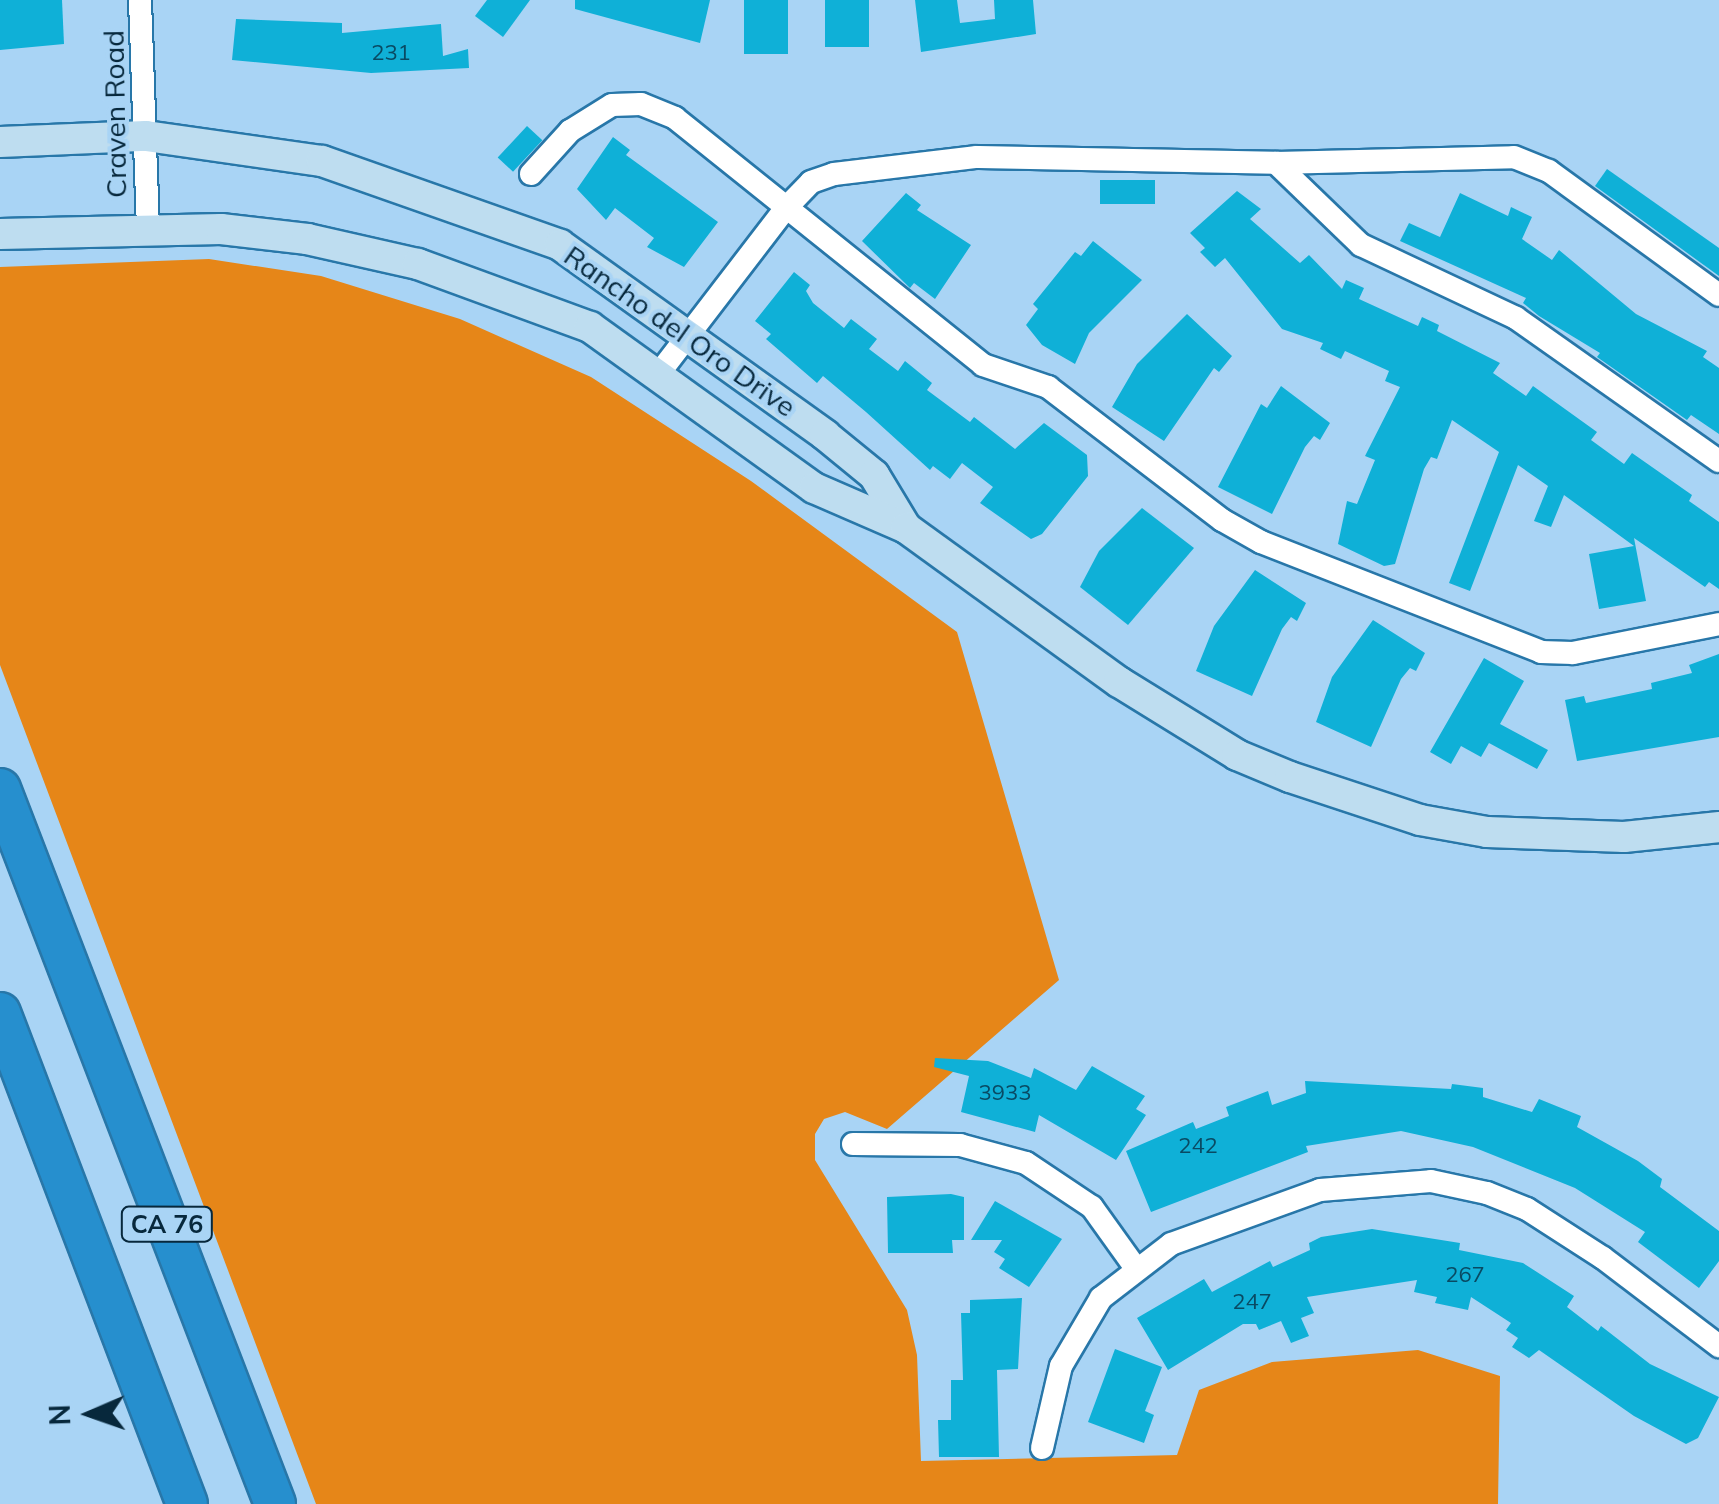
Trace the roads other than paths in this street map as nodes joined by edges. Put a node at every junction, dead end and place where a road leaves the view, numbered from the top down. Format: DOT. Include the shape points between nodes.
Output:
graph roads {
  1 [pos="140,0"];
  2 [pos="146,136"];
  3 [pos="0,142"];
  4 [pos="1276,163"];
  5 [pos="531,174"];
  6 [pos="785,210"];
  7 [pos="148,226"];
  8 [pos="0,234"];
  9 [pos="1719,295"];
  10 [pos="688,335"];
  11 [pos="660,372"];
  12 [pos="1719,461"];
  13 [pos="906,528"];
  14 [pos="1719,624"];
  15 [pos="0,789"];
  16 [pos="1719,827"];
  17 [pos="0,1013"];
  18 [pos="853,1144"];
  19 [pos="1135,1267"];
  20 [pos="1719,1346"];
  21 [pos="1042,1448"];
  22 [pos="187,1504"];
  23 [pos="275,1504"];
  1 -- 2 [label="street, Craven Road"];
  2 -- 3 [label="main road, Rancho del Oro Drive"];
  2 -- 7 [label="street, Craven Road"];
  2 -- 10 [label="main road, Rancho del Oro Drive" via="322,161 454,205 560,245"];
  4 -- 6 [label="street" via="977,157 834,174 811,182"];
  4 -- 9 [label="street" via="1514,157 1549,170"];
  4 -- 12 [label="street" via="1361,244 1516,318"];
  5 -- 6 [label="street" via="570,131 612,105 641,104 676,118"];
  6 -- 10 [label="street"];
  6 -- 14 [label="street" via="982,366 1048,387 1222,520 1261,542 1541,652 1573,653"];
  7 -- 8 [label="main road, Rancho del Oro Drive"];
  7 -- 11 [label="main road, Rancho del Oro Drive" via="307,239 418,264 590,327"];
  10 -- 11 [label="street"];
  10 -- 13 [label="main road, Rancho del Oro Drive" via="874,475"];
  11 -- 13 [label="main road, Rancho del Oro Drive" via="814,488"];
  13 -- 16 [label="main road, Rancho del Oro Drive" via="1120,682 1238,755 1290,777 1420,820 1488,832 1624,837"];
  15 -- 23 [label="highway, CA 76"];
  17 -- 22 [label="highway, CA 76"];
  18 -- 19 [label="street" via="960,1146 1026,1163 1092,1207"];
  19 -- 20 [label="street" via="1171,1244 1320,1190 1431,1181 1527,1210"];
  19 -- 21 [label="street" via="1102,1298 1061,1366"];
}
